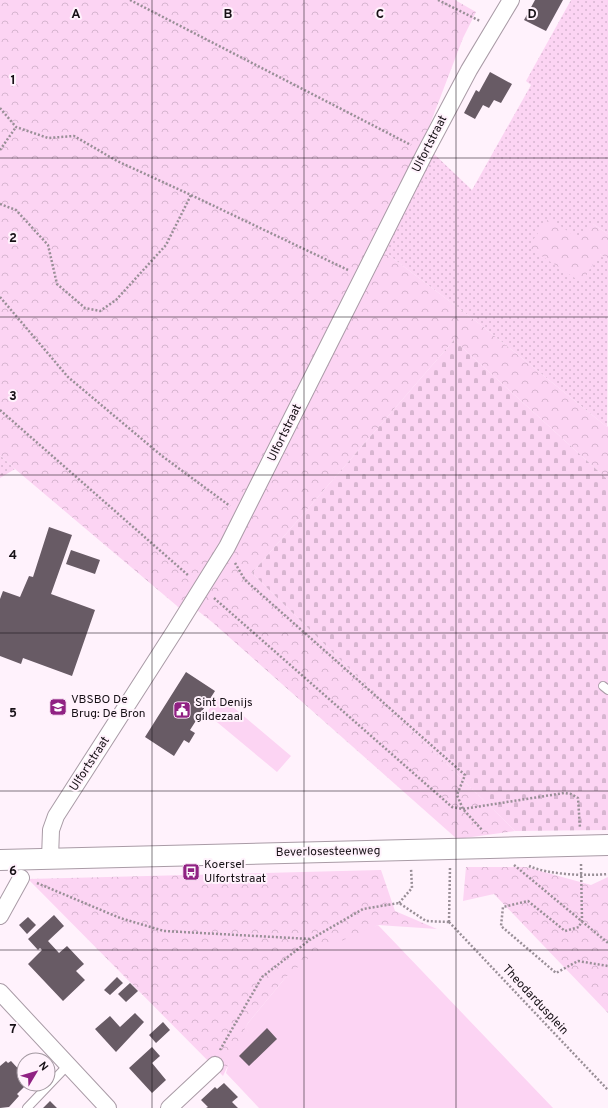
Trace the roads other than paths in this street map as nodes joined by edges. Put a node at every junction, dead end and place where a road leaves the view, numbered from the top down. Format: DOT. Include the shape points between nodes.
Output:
graph roads {
  1 [pos="512,0"];
  2 [pos="608,845"];
  3 [pos="50,858"];
  4 [pos="0,860"];
  5 [pos="21,878"];
  6 [pos="0,916"];
  7 [pos="0,992"];
  8 [pos="68,1065"];
  9 [pos="215,1065"];
  10 [pos="27,1108"];
  11 [pos="108,1108"];
  12 [pos="169,1108"];
  1 -- 3 [label="street, Ulfortstraat" via="469,70 425,153 227,547 56,816 51,830"];
  2 -- 3 [label="street, Beverlosesteenweg"];
  3 -- 4 [label="street, Beverlosesteenweg"];
  5 -- 6 [label="street"];
  7 -- 8 [label="street"];
  8 -- 10 [label="lane"];
  8 -- 11 [label="street"];
  9 -- 12 [label="street"];
}
